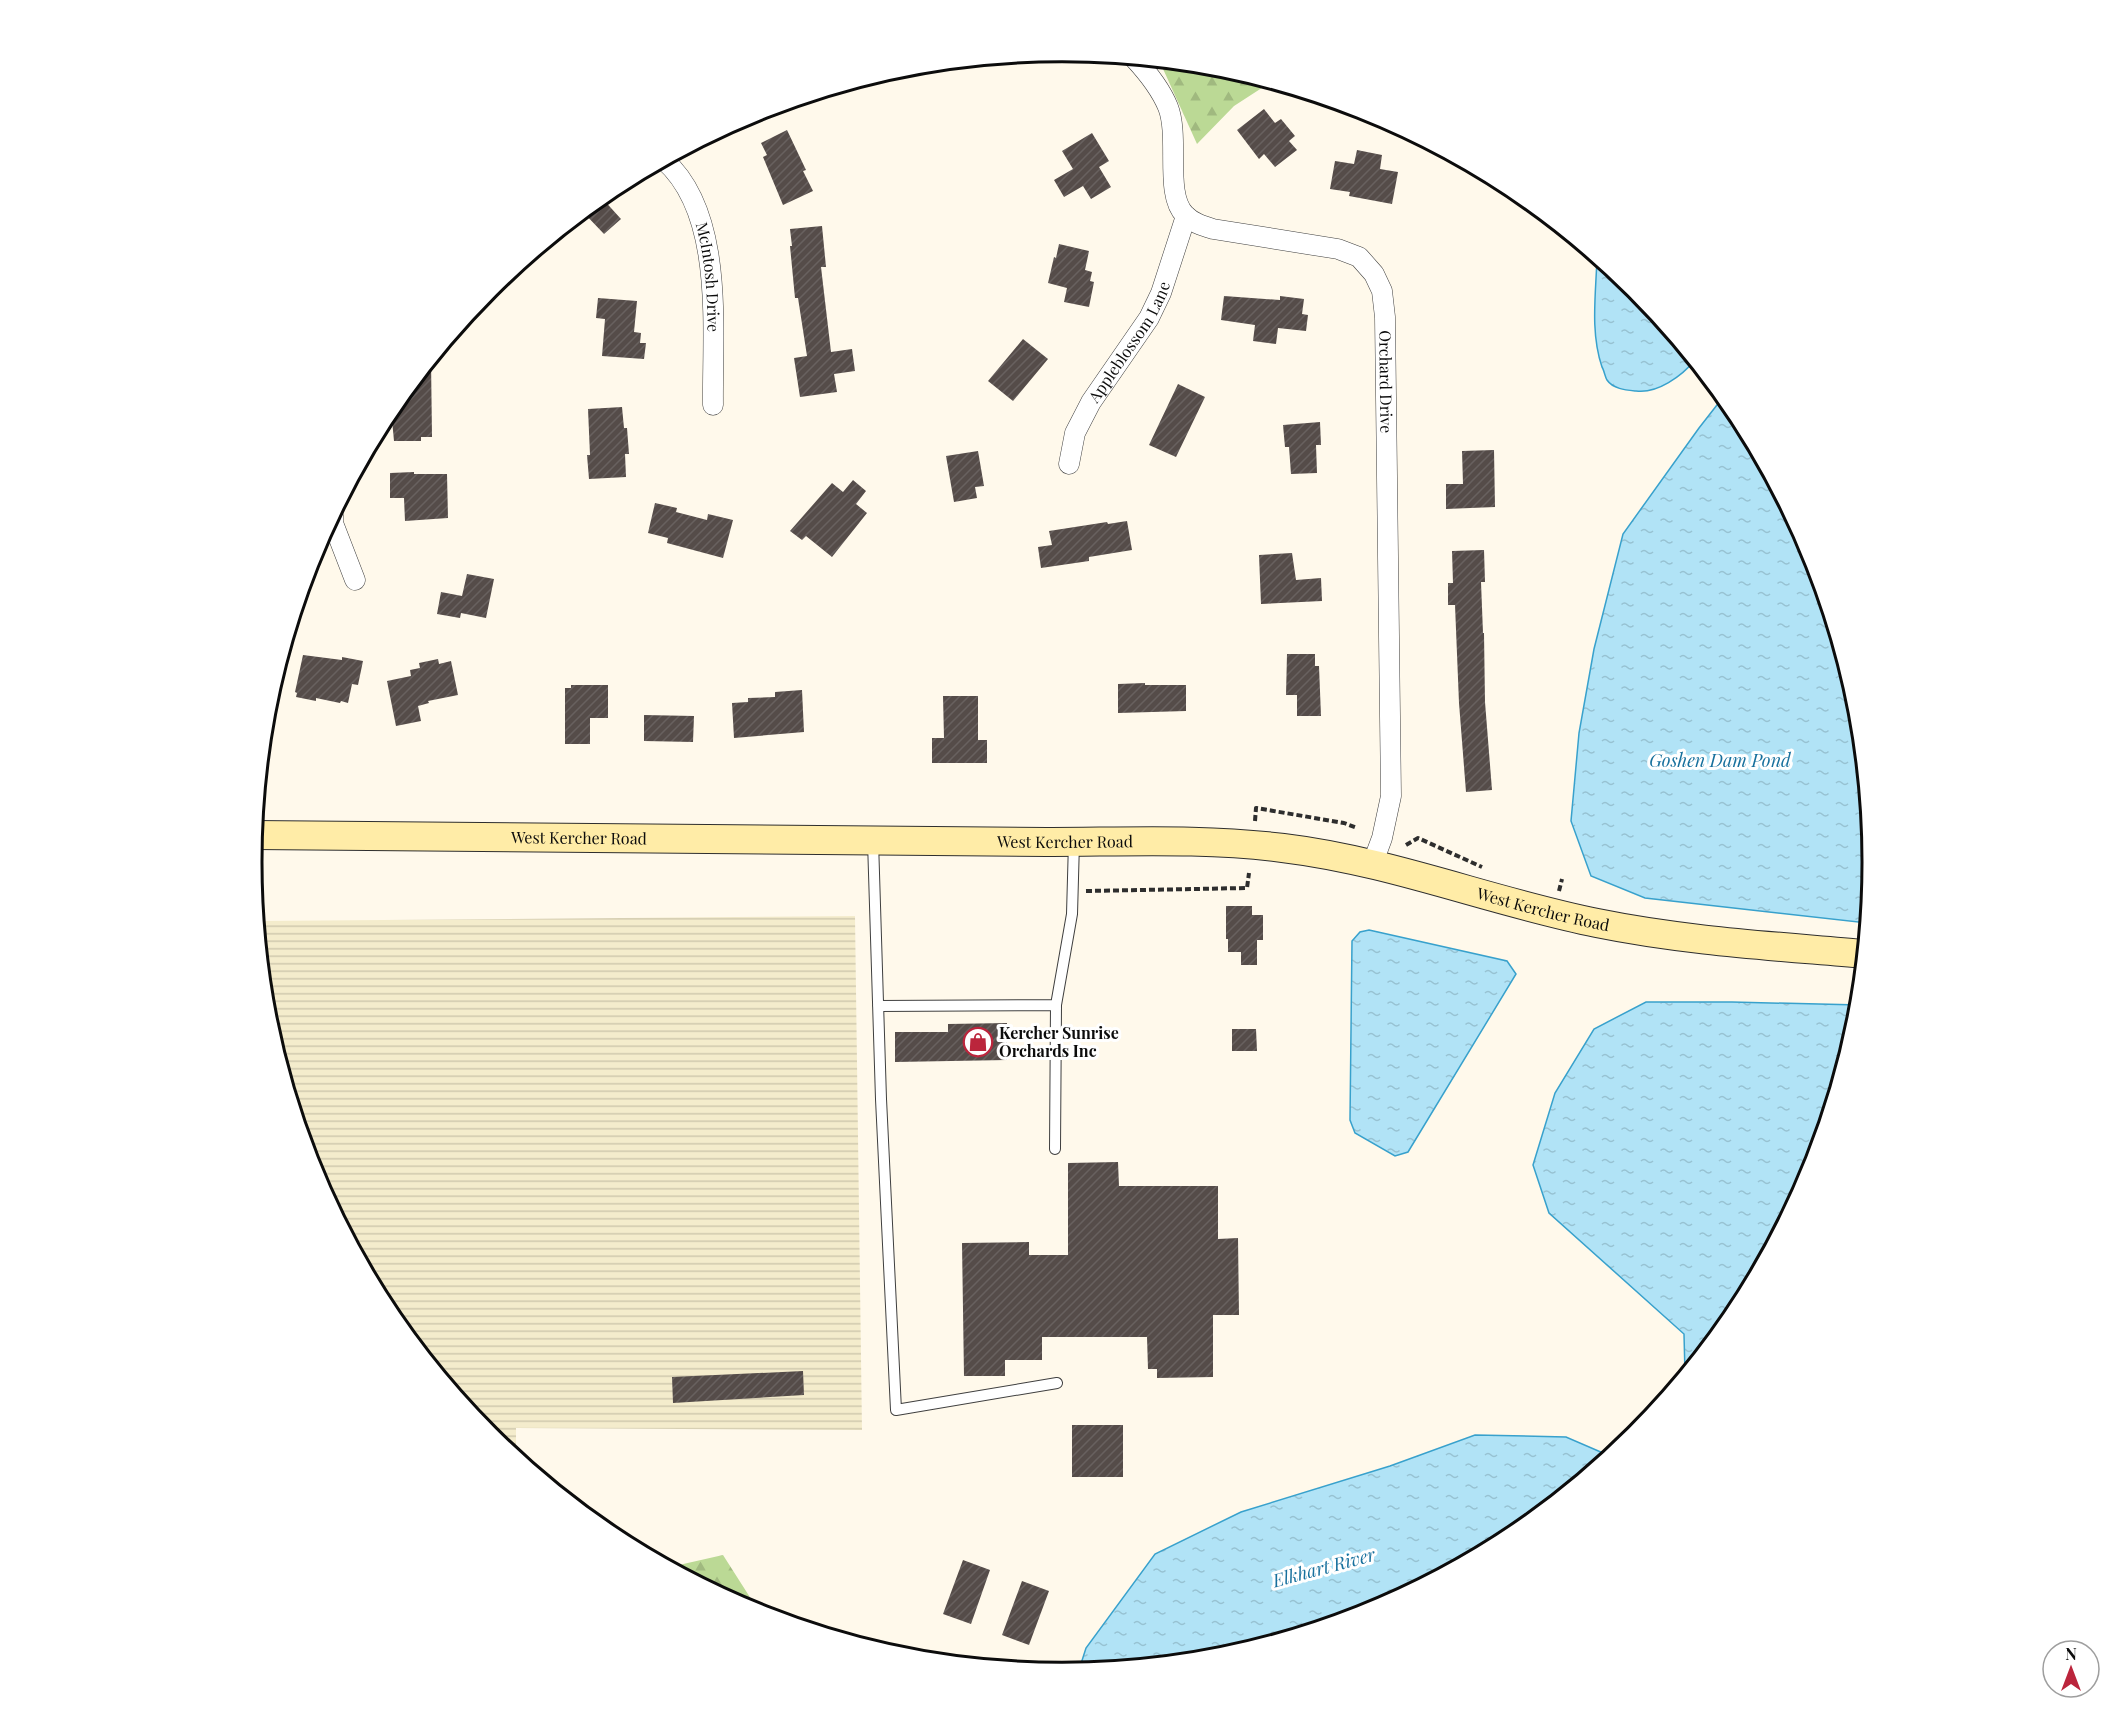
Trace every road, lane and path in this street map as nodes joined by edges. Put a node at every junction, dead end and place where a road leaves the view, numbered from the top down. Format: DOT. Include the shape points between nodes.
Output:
graph roads {
  1 [pos="1140,65"];
  2 [pos="670,165"];
  3 [pos="1186,216"];
  4 [pos="713,405"];
  5 [pos="1069,464"];
  6 [pos="335,529"];
  7 [pos="355,580"];
  8 [pos="1255,821"];
  9 [pos="1357,828"];
  10 [pos="263,835"];
  11 [pos="873,840"];
  12 [pos="1074,842"];
  13 [pos="1406,845"];
  14 [pos="1372,865"];
  15 [pos="1490,870"];
  16 [pos="1249,873"];
  17 [pos="1562,879"];
  18 [pos="1549,890"];
  19 [pos="1073,891"];
  20 [pos="1559,892"];
  21 [pos="1570,894"];
  22 [pos="1857,953"];
  23 [pos="1056,1005"];
  24 [pos="878,1006"];
  25 [pos="1055,1149"];
  26 [pos="1057,1383"];
  1 -- 3 [label="street" via="1168,108 1173,129 1175,194"];
  2 -- 4 [label="street, McIntosh Drive" via="689,190 708,252"];
  3 -- 5 [label="street, Appleblossom Lane" via="1161,293 1149,318 1090,402 1075,433"];
  3 -- 14 [label="street, Orchard Drive" via="1214,229 1338,249 1359,257 1382,291 1391,796"];
  6 -- 7 [label="street"];
  8 -- 9 [label="path" via="1256,808"];
  10 -- 11 [label="main road, West Kercher Road"];
  11 -- 12 [label="main road, West Kercher Road"];
  11 -- 24 [label="lane"];
  12 -- 14 [label="main road, West Kercher Road" via="1252,845"];
  12 -- 19 [label="lane"];
  13 -- 15 [label="path" via="1418,838"];
  14 -- 22 [label="main road, West Kercher Road" via="1598,923"];
  16 -- 19 [label="path" via="1247,888"];
  17 -- 20 [label="path"];
  18 -- 20 [label="path"];
  19 -- 23 [label="lane"];
  20 -- 21 [label="path"];
  23 -- 24 [label="lane"];
  23 -- 25 [label="lane"];
  24 -- 26 [label="lane" via="896,1410"];
}
